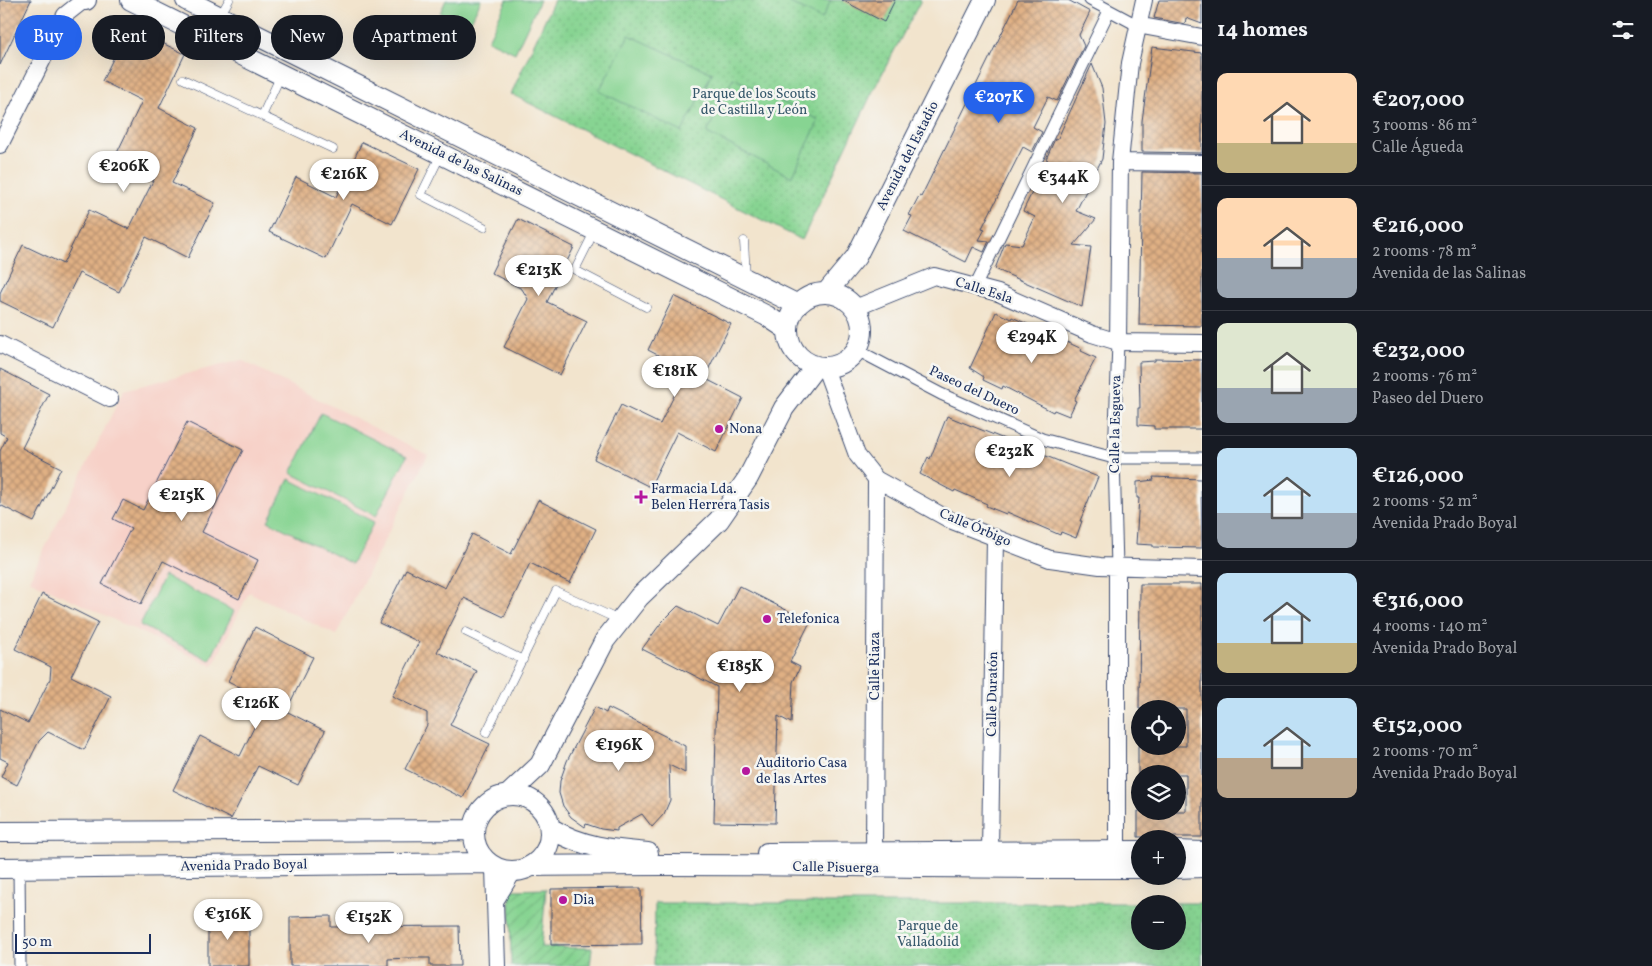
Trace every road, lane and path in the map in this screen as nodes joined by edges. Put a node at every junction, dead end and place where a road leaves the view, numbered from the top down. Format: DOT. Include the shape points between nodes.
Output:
graph roads {
  1 [pos="84,0"];
  2 [pos="131,0"];
  3 [pos="186,0"];
  4 [pos="985,0"];
  5 [pos="1090,0"];
  6 [pos="1144,0"];
  7 [pos="64,8"];
  8 [pos="224,9"];
  9 [pos="1109,11"];
  10 [pos="1137,25"];
  11 [pos="1202,37"];
  12 [pos="281,74"];
  13 [pos="183,79"];
  14 [pos="262,116"];
  15 [pos="0,145"];
  16 [pos="333,150"];
  17 [pos="442,154"];
  18 [pos="1120,162"];
  19 [pos="1202,163"];
  20 [pos="484,227"];
  21 [pos="595,230"];
  22 [pos="744,241"];
  23 [pos="856,257"];
  24 [pos="747,279"];
  25 [pos="975,287"];
  26 [pos="826,293"];
  27 [pos="851,304"];
  28 [pos="798,305"];
  29 [pos="646,307"];
  30 [pos="788,330"];
  31 [pos="1118,342"];
  32 [pos="1202,343"];
  33 [pos="0,344"];
  34 [pos="857,350"];
  35 [pos="797,355"];
  36 [pos="820,367"];
  37 [pos="110,399"];
  38 [pos="784,408"];
  39 [pos="1114,458"];
  40 [pos="1202,458"];
  41 [pos="876,479"];
  42 [pos="995,538"];
  43 [pos="1117,566"];
  44 [pos="1202,569"];
  45 [pos="621,621"];
  46 [pos="466,632"];
  47 [pos="523,660"];
  48 [pos="486,733"];
  49 [pos="540,765"];
  50 [pos="508,795"];
  51 [pos="546,819"];
  52 [pos="474,830"];
  53 [pos="0,832"];
  54 [pos="990,851"];
  55 [pos="1117,851"];
  56 [pos="1131,851"];
  57 [pos="1186,851"];
  58 [pos="1202,852"];
  59 [pos="874,853"];
  60 [pos="532,866"];
  61 [pos="498,867"];
  62 [pos="9,868"];
  63 [pos="1131,868"];
  64 [pos="1186,868"];
  65 [pos="1202,868"];
  66 [pos="20,966"];
  67 [pos="497,966"];
  1 -- 7 [label="street"];
  2 -- 12 [label="street, Avenida de las Salinas"];
  3 -- 8 [label="street, Avenida de las Salinas"];
  4 -- 23 [label="street, Avenida del Estadio"];
  5 -- 9 [label="street"];
  6 -- 10 [label="street, Calle la Esgueva"];
  7 -- 15 [label="street"];
  8 -- 24 [label="street, Avenida de las Salinas"];
  9 -- 10 [label="street"];
  9 -- 25 [label="street"];
  10 -- 11 [label="street"];
  10 -- 18 [label="street, Calle la Esgueva"];
  12 -- 14 [label="lane"];
  12 -- 17 [label="street, Avenida de las Salinas"];
  13 -- 14 [label="lane"];
  14 -- 16 [label="lane"];
  17 -- 20 [label="lane" via="421,195"];
  17 -- 21 [label="street, Avenida de las Salinas"];
  18 -- 19 [label="street"];
  18 -- 31 [label="street, Calle la Esgueva"];
  21 -- 29 [label="lane" via="575,270"];
  21 -- 30 [label="street, Avenida de las Salinas" via="767,316"];
  22 -- 24 [label="lane"];
  23 -- 26 [label="street, Avenida del Estadio"];
  23 -- 27 [label="street, Avenida del Estadio"];
  24 -- 28 [label="street, Avenida de las Salinas"];
  25 -- 27 [label="street, Calle Esla" via="934,276"];
  25 -- 31 [label="street, Calle Esla" via="998,293"];
  26 -- 27 [label="street"];
  26 -- 28 [label="street" via="811,296"];
  27 -- 34 [label="street" via="862,329"];
  28 -- 30 [label="street"];
  30 -- 35 [label="street"];
  31 -- 32 [label="street, Calle Esla"];
  31 -- 39 [label="street, Calle la Esgueva"];
  33 -- 37 [label="street"];
  34 -- 36 [label="street" via="843,363"];
  34 -- 39 [label="street, Paseo del Duero" via="941,394 1042,439"];
  35 -- 36 [label="street"];
  35 -- 38 [label="street"];
  36 -- 38 [label="street"];
  36 -- 41 [label="street, Calle Órbigo" via="857,455"];
  38 -- 45 [label="street" via="748,478 719,520 639,597"];
  39 -- 40 [label="street, Paseo del Duero"];
  39 -- 43 [label="street, Calle la Esgueva"];
  41 -- 42 [label="street, Calle Órbigo" via="950,520"];
  41 -- 59 [label="street, Calle Riaza"];
  42 -- 43 [label="street, Calle Órbigo" via="1050,559"];
  42 -- 54 [label="street, Calle Duratón"];
  43 -- 44 [label="street, Calle Órbigo"];
  43 -- 55 [label="street, Calle la Esgueva"];
  45 -- 47 [label="lane" via="556,591"];
  45 -- 49 [label="street" via="606,640"];
  46 -- 47 [label="lane"];
  47 -- 48 [label="lane"];
  49 -- 50 [label="street"];
  49 -- 51 [label="street"];
  50 -- 51 [label="street" via="533,801"];
  50 -- 52 [label="street" via="490,802 482,810"];
  51 -- 59 [label="street, Calle Pisuerga" via="569,840 598,849 655,854"];
  51 -- 60 [label="street" via="547,849"];
  52 -- 53 [label="street"];
  52 -- 61 [label="street" via="477,848"];
  54 -- 55 [label="street, Calle Pisuerga"];
  54 -- 59 [label="street, Calle Pisuerga"];
  55 -- 56 [label="street, Calle Pisuerga"];
  57 -- 58 [label="street"];
  60 -- 61 [label="street"];
  60 -- 63 [label="street, Calle Pisuerga"];
  61 -- 62 [label="street, Avenida Prado Boyal"];
  61 -- 67 [label="street"];
  62 -- 66 [label="street"];
  64 -- 65 [label="street"];
}
